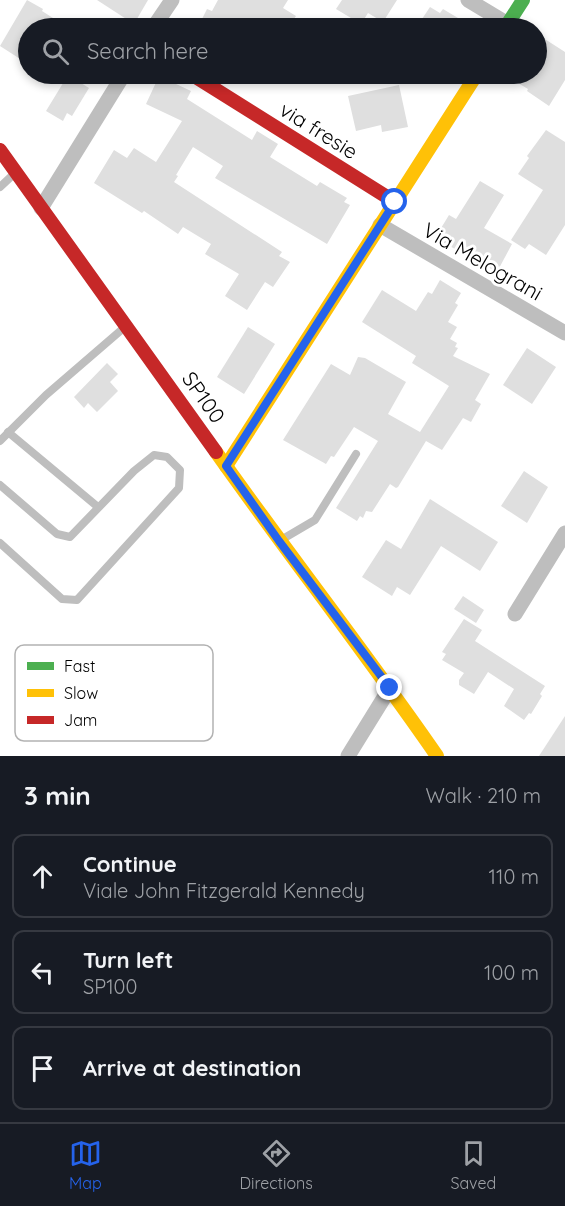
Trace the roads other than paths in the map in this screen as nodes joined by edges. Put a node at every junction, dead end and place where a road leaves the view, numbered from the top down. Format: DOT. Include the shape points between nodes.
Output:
graph roads {
  1 [pos="172,0"];
  2 [pos="468,0"];
  3 [pos="523,0"];
  4 [pos="160,18"];
  5 [pos="494,18"];
  6 [pos="511,18"];
  7 [pos="118,84"];
  8 [pos="207,84"];
  9 [pos="471,84"];
  10 [pos="0,150"];
  11 [pos="16,172"];
  12 [pos="0,187"];
  13 [pos="395,202"];
  14 [pos="42,208"];
  15 [pos="380,225"];
  16 [pos="127,325"];
  17 [pos="565,333"];
  18 [pos="8,432"];
  19 [pos="0,441"];
  20 [pos="356,454"];
  21 [pos="226,466"];
  22 [pos="0,485"];
  23 [pos="98,507"];
  24 [pos="565,533"];
  25 [pos="279,541"];
  26 [pos="0,543"];
  27 [pos="515,614"];
  28 [pos="390,688"];
  29 [pos="348,756"];
  30 [pos="437,756"];
  1 -- 4 [label="street"];
  2 -- 5 [label="street"];
  3 -- 6 [label="main road"];
  7 -- 14 [label="street"];
  8 -- 13 [label="main road, via fresie"];
  9 -- 13 [label="main road"];
  10 -- 11 [label="main road, SP100 / SP100"];
  11 -- 12 [label="lane"];
  11 -- 14 [label="main road, SP100 / SP100"];
  13 -- 15 [label="main road"];
  14 -- 16 [label="main road, SP100 / SP100"];
  15 -- 17 [label="street, Via Melograni"];
  15 -- 21 [label="main road"];
  16 -- 18 [label="lane"];
  16 -- 21 [label="main road, SP100 / SP100"];
  18 -- 19 [label="lane"];
  18 -- 23 [label="lane"];
  20 -- 25 [label="lane" via="315,520"];
  21 -- 25 [label="main road, SP100 / SP100"];
  22 -- 23 [label="lane" via="57,534 70,537"];
  23 -- 26 [label="lane" via="154,455 167,457 180,470 179,488 77,600 62,599"];
  24 -- 27 [label="street"];
  25 -- 28 [label="main road, SP100 / SP100"];
  28 -- 29 [label="street"];
  28 -- 30 [label="main road, SP100 / SP100"];
}
